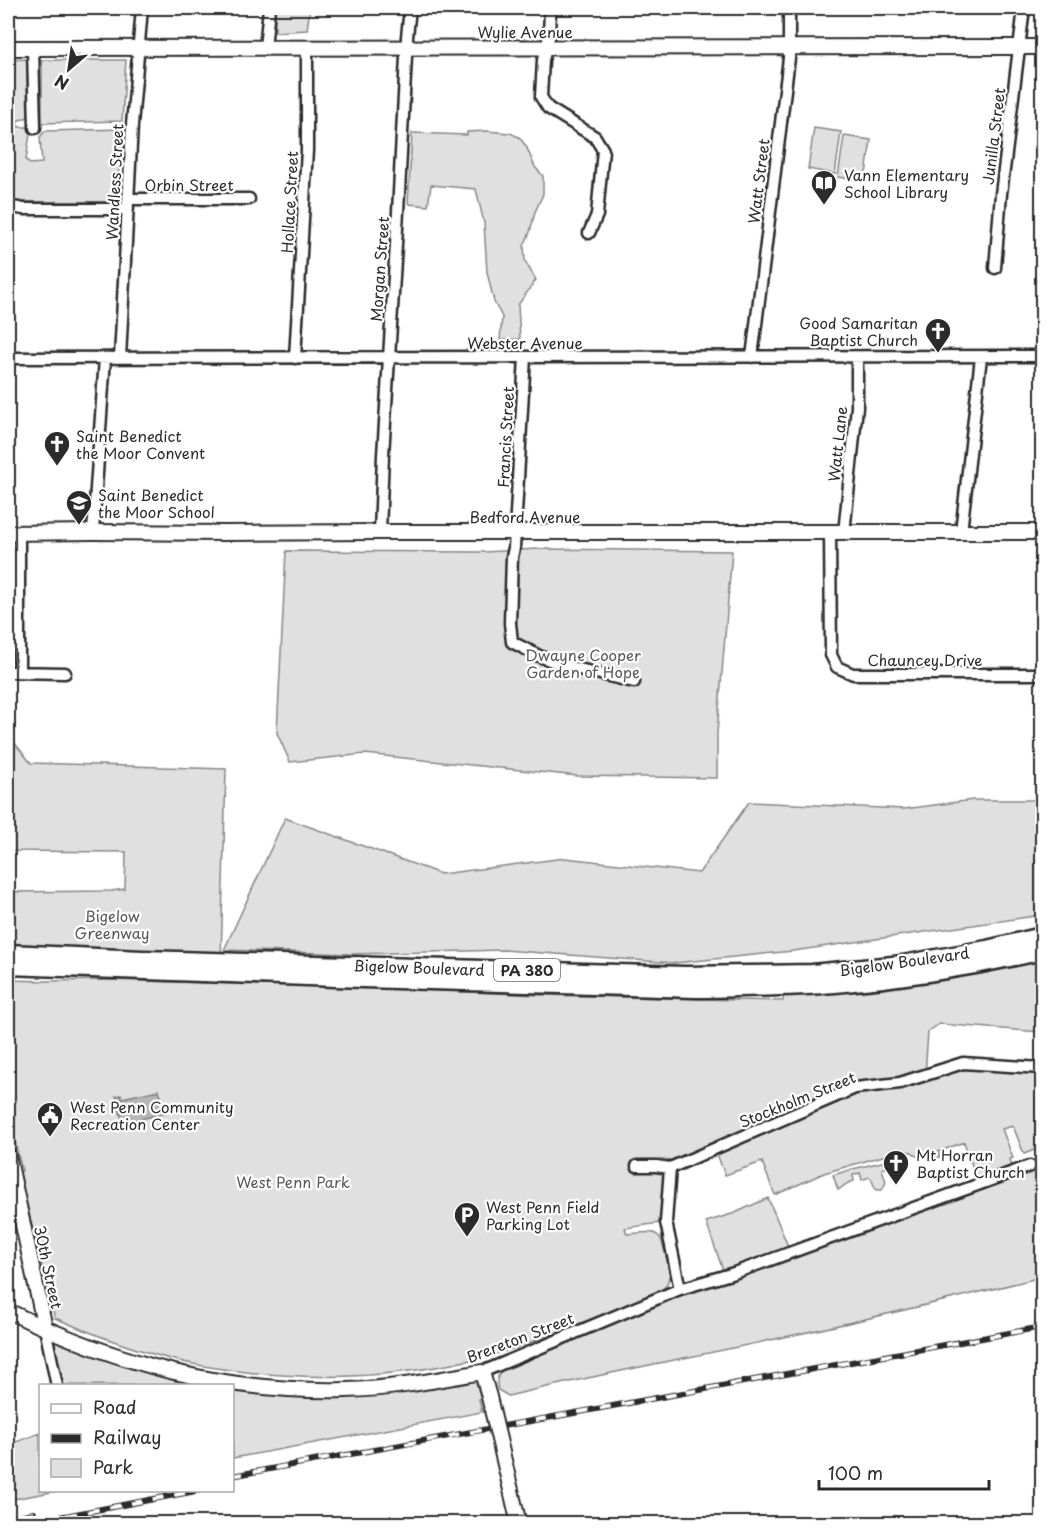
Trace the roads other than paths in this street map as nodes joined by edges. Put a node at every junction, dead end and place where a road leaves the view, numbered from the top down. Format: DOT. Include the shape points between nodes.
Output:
graph roads {
  1 [pos="142,8"];
  2 [pos="269,8"];
  3 [pos="410,8"];
  4 [pos="549,8"];
  5 [pos="789,8"];
  6 [pos="1024,8"];
  7 [pos="307,47"];
  8 [pos="406,47"];
  9 [pos="546,47"];
  10 [pos="789,47"];
  11 [pos="1020,47"];
  12 [pos="1042,47"];
  13 [pos="8,48"];
  14 [pos="33,48"];
  15 [pos="139,48"];
  16 [pos="265,48"];
  17 [pos="35,128"];
  18 [pos="249,199"];
  19 [pos="128,204"];
  20 [pos="8,206"];
  21 [pos="589,233"];
  22 [pos="996,268"];
  23 [pos="1042,356"];
  24 [pos="525,357"];
  25 [pos="753,357"];
  26 [pos="857,357"];
  27 [pos="981,357"];
  28 [pos="8,358"];
  29 [pos="105,358"];
  30 [pos="120,358"];
  31 [pos="295,358"];
  32 [pos="389,358"];
  33 [pos="93,532"];
  34 [pos="380,532"];
  35 [pos="961,532"];
  36 [pos="1042,532"];
  37 [pos="13,533"];
  38 [pos="514,533"];
  39 [pos="837,533"];
  40 [pos="8,672"];
  41 [pos="19,672"];
  42 [pos="65,673"];
  43 [pos="1042,674"];
  44 [pos="634,682"];
  45 [pos="1042,936"];
  46 [pos="1042,951"];
  47 [pos="8,953"];
  48 [pos="8,966"];
  49 [pos="1042,1068"];
  50 [pos="8,1155"];
  51 [pos="637,1166"];
  52 [pos="1030,1166"];
  53 [pos="670,1168"];
  54 [pos="680,1289"];
  55 [pos="8,1311"];
  56 [pos="45,1328"];
  57 [pos="482,1372"];
  58 [pos="57,1384"];
  59 [pos="233,1384"];
  60 [pos="234,1384"];
  61 [pos="519,1524"];
  1 -- 15 [label="street, Wandless Street"];
  2 -- 16 [label="street"];
  3 -- 8 [label="street, Morgan Street"];
  4 -- 9 [label="street"];
  5 -- 10 [label="street, Watt Street"];
  6 -- 11 [label="street, Junilla Street"];
  7 -- 8 [label="street, Wylie Avenue"];
  7 -- 16 [label="street, Wylie Avenue"];
  7 -- 31 [label="street, Hollace Street" via="307,150"];
  8 -- 9 [label="street, Wylie Avenue"];
  8 -- 32 [label="street, Morgan Street"];
  9 -- 10 [label="street, Wylie Avenue"];
  9 -- 21 [label="street" via="541,97 548,108 595,137 603,150 597,215"];
  10 -- 11 [label="street, Wylie Avenue"];
  10 -- 25 [label="street, Watt Street"];
  11 -- 12 [label="street, Wylie Avenue"];
  11 -- 22 [label="street, Junilla Street" via="1001,194"];
  13 -- 14 [label="street, Wylie Avenue"];
  14 -- 15 [label="street, Wylie Avenue"];
  14 -- 17 [label="street"];
  15 -- 16 [label="street, Wylie Avenue"];
  15 -- 19 [label="street, Wandless Street"];
  18 -- 19 [label="street, Orbin Street"];
  19 -- 20 [label="street, Orbin Street" via="23,209"];
  19 -- 30 [label="street, Wandless Street"];
  23 -- 27 [label="street, Webster Avenue"];
  24 -- 25 [label="street, Webster Avenue"];
  24 -- 32 [label="street, Webster Avenue"];
  24 -- 38 [label="street, Francis Street"];
  25 -- 26 [label="street, Webster Avenue"];
  26 -- 27 [label="street, Webster Avenue"];
  26 -- 39 [label="street, Watt Lane" via="857,407"];
  27 -- 35 [label="street"];
  28 -- 29 [label="street, Webster Avenue"];
  29 -- 30 [label="street, Webster Avenue"];
  29 -- 33 [label="street"];
  30 -- 31 [label="street, Webster Avenue"];
  31 -- 32 [label="street, Webster Avenue"];
  32 -- 34 [label="street, Morgan Street"];
  33 -- 34 [label="street, Bedford Avenue"];
  33 -- 37 [label="street, Bedford Avenue"];
  34 -- 38 [label="street, Bedford Avenue"];
  35 -- 36 [label="street, Bedford Avenue"];
  35 -- 39 [label="street, Bedford Avenue"];
  37 -- 41 [label="street"];
  38 -- 39 [label="street, Bedford Avenue"];
  38 -- 44 [label="street, Francis Street" via="512,642 566,666"];
  39 -- 43 [label="street, Chauncey Drive" via="831,655 837,668 853,674"];
  40 -- 41 [label="street"];
  41 -- 42 [label="street"];
  45 -- 47 [label="main road, Bigelow Boulevard / PA 380" via="903,964 812,973 685,975"];
  46 -- 48 [label="main road, Bigelow Boulevard / PA 380" via="907,976 738,988"];
  49 -- 53 [label="street, Stockholm Street" via="963,1064 900,1083 855,1088"];
  50 -- 56 [label="street, 30th Street"];
  51 -- 53 [label="street, Stockholm Street"];
  52 -- 54 [label="street, Brereton Street"];
  53 -- 54 [label="street" via="666,1222"];
  54 -- 57 [label="street, Brereton Street"];
  55 -- 56 [label="street, Brereton Street"];
  56 -- 58 [label="street, 30th Street"];
  56 -- 59 [label="street, Brereton Street" via="140,1364"];
  57 -- 60 [label="street, Brereton Street" via="348,1390"];
  57 -- 61 [label="street, bridge"];
}
